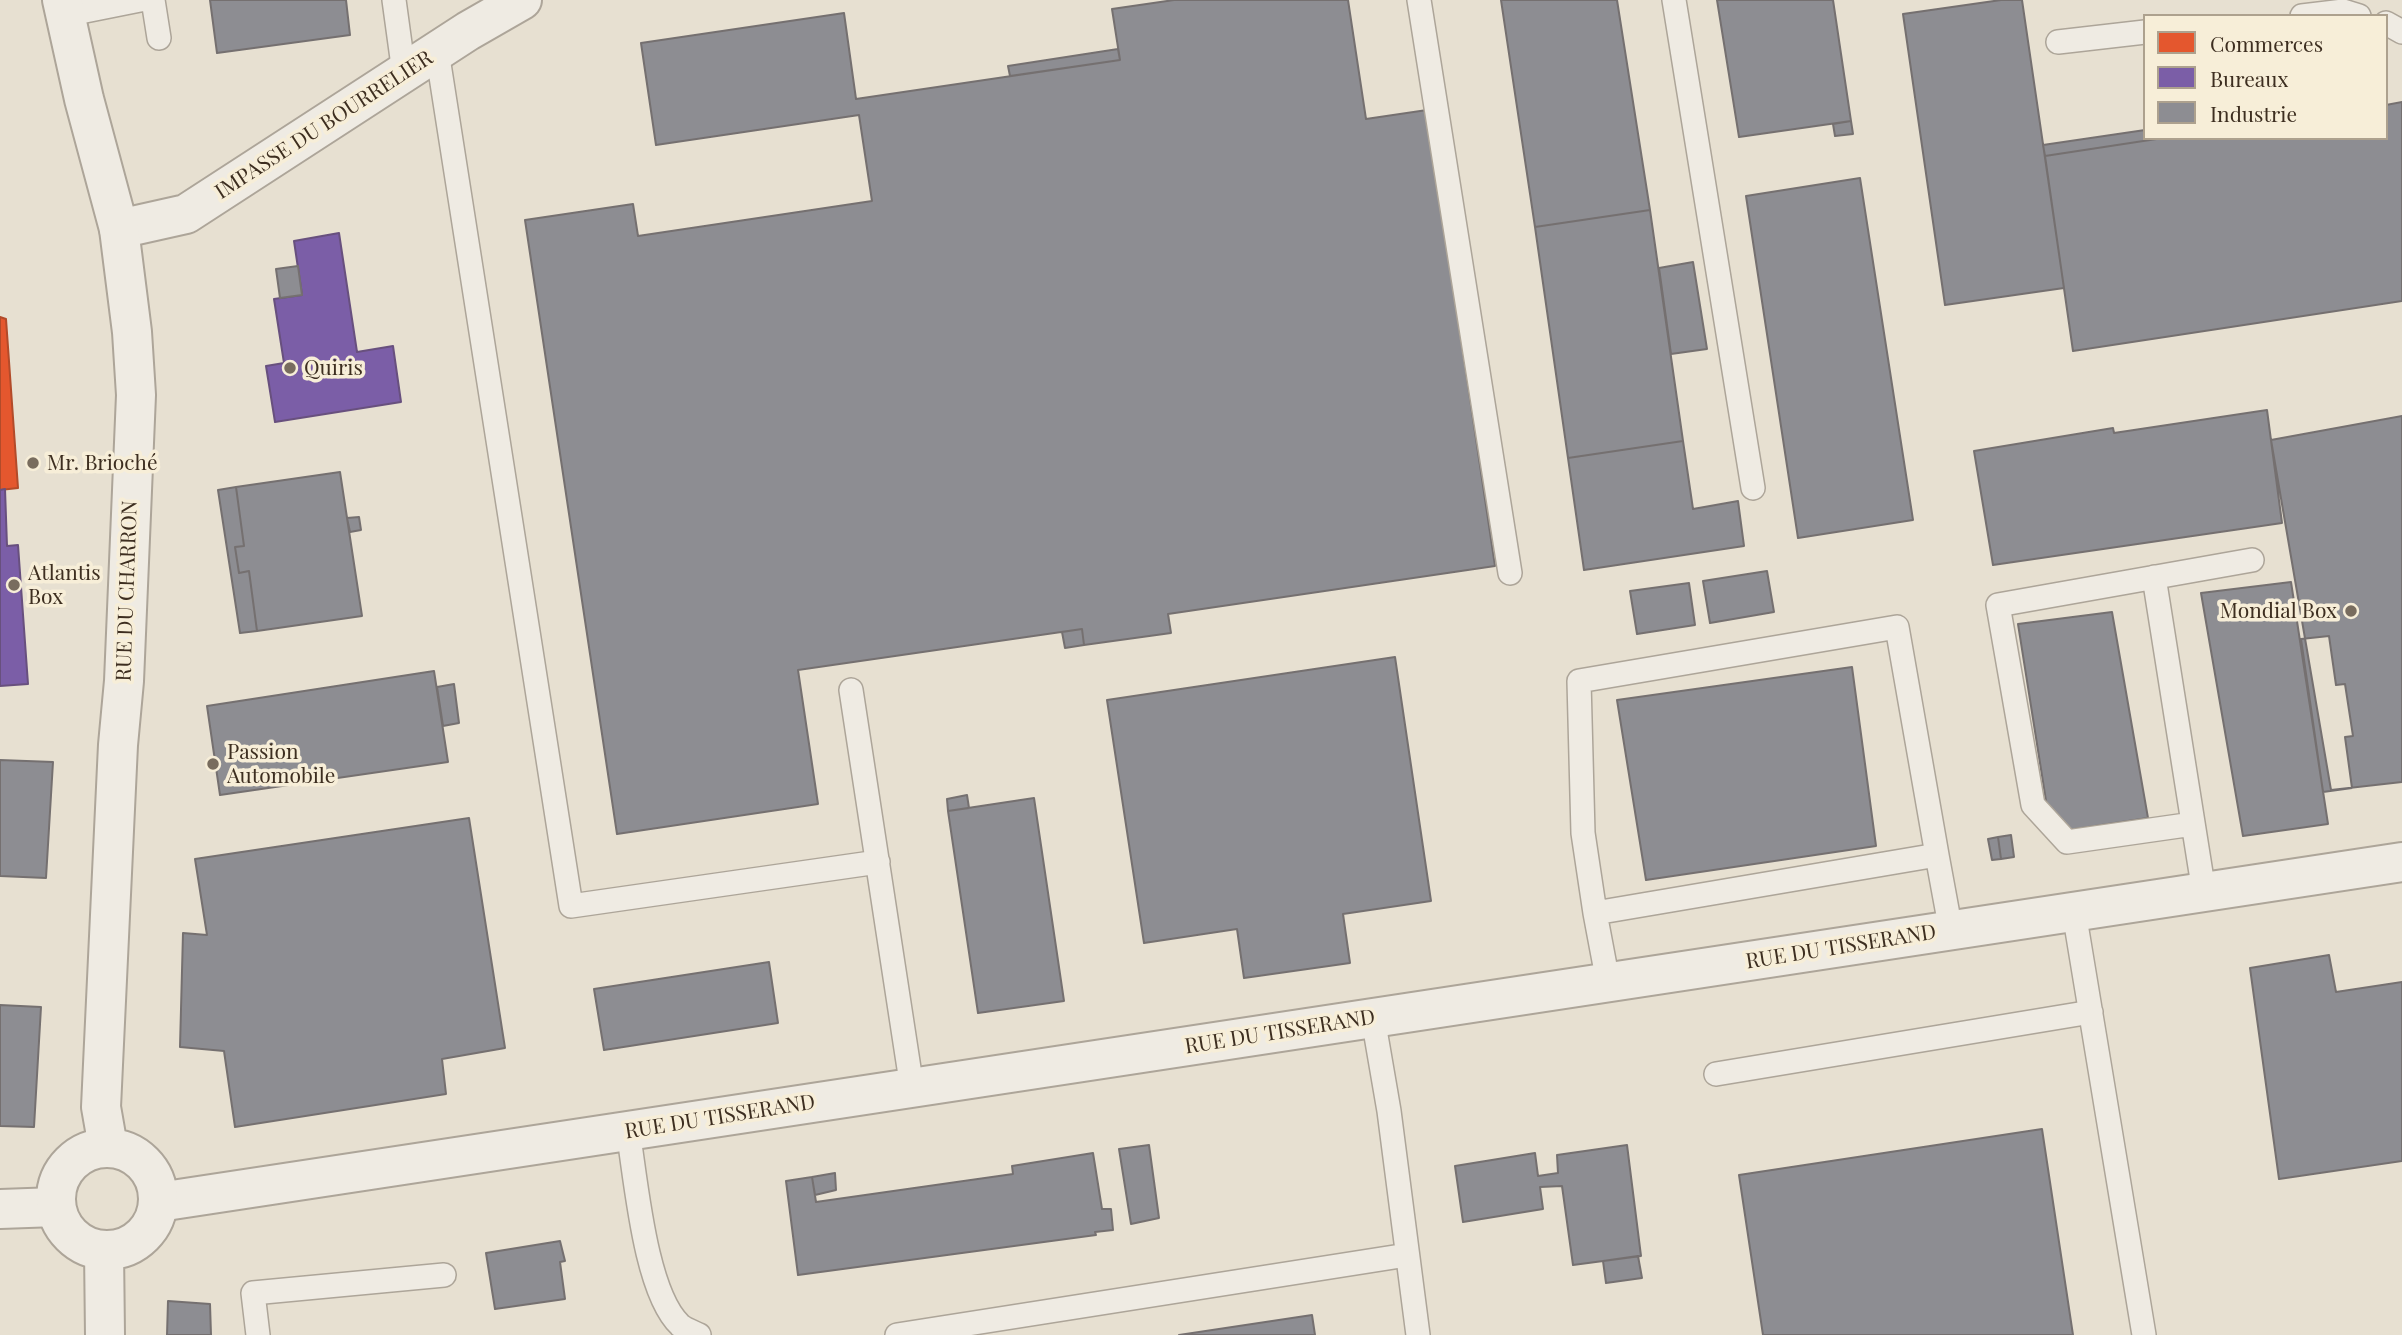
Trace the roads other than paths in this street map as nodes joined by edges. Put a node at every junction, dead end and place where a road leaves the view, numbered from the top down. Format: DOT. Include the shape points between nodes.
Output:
graph roads {
  1 [pos="140,0"];
  2 [pos="153,0"];
  3 [pos="394,0"];
  4 [pos="522,0"];
  5 [pos="1419,0"];
  6 [pos="1674,0"];
  7 [pos="63,7"];
  8 [pos="2318,14"];
  9 [pos="2353,14"];
  10 [pos="2143,32"];
  11 [pos="159,38"];
  12 [pos="2057,41"];
  13 [pos="437,51"];
  14 [pos="404,73"];
  15 [pos="119,229"];
  16 [pos="1753,488"];
  17 [pos="2252,560"];
  18 [pos="1510,573"];
  19 [pos="2154,577"];
  20 [pos="851,690"];
  21 [pos="2193,824"];
  22 [pos="1937,855"];
  23 [pos="878,862"];
  24 [pos="2402,862"];
  25 [pos="2204,892"];
  26 [pos="2074,912"];
  27 [pos="1595,913"];
  28 [pos="1951,931"];
  29 [pos="1608,982"];
  30 [pos="2091,1012"];
  31 [pos="1373,1018"];
  32 [pos="1716,1074"];
  33 [pos="912,1088"];
  34 [pos="628,1131"];
  35 [pos="108,1147"];
  36 [pos="159,1202"];
  37 [pos="56,1207"];
  38 [pos="0,1209"];
  39 [pos="104,1250"];
  40 [pos="1407,1255"];
  41 [pos="444,1275"];
  42 [pos="682,1332"];
  43 [pos="105,1335"];
  44 [pos="258,1335"];
  45 [pos="897,1335"];
  46 [pos="1418,1335"];
  47 [pos="2144,1335"];
  1 -- 7 [label="lane"];
  2 -- 11 [label="lane"];
  3 -- 14 [label="lane"];
  4 -- 13 [label="street, IMPASSE DU BOURRELIER"];
  5 -- 18 [label="lane"];
  6 -- 16 [label="lane"];
  7 -- 15 [label="street, RUE DU CHARRON"];
  8 -- 9 [label="lane"];
  10 -- 12 [label="lane"];
  13 -- 14 [label="street, IMPASSE DU BOURRELIER"];
  13 -- 23 [label="lane" via="571,906"];
  14 -- 15 [label="street, IMPASSE DU BOURRELIER" via="186,214"];
  15 -- 35 [label="street, RUE DU CHARRON" via="136,395 101,1107"];
  17 -- 19 [label="lane"];
  19 -- 21 [label="lane"];
  19 -- 21 [label="lane" via="1998,605 2033,805 2067,842"];
  20 -- 23 [label="lane"];
  21 -- 25 [label="lane"];
  22 -- 27 [label="lane"];
  22 -- 27 [label="lane" via="1897,627 1632,671 1579,681 1583,833"];
  22 -- 28 [label="lane"];
  23 -- 33 [label="lane"];
  24 -- 25 [label="street, RUE DU TISSERAND"];
  25 -- 26 [label="street, RUE DU TISSERAND"];
  26 -- 28 [label="street, RUE DU TISSERAND"];
  26 -- 30 [label="lane"];
  27 -- 29 [label="lane"];
  28 -- 29 [label="street, RUE DU TISSERAND"];
  29 -- 31 [label="street, RUE DU TISSERAND"];
  30 -- 32 [label="lane"];
  30 -- 47 [label="lane"];
  31 -- 33 [label="street, RUE DU TISSERAND"];
  31 -- 40 [label="lane"];
  33 -- 34 [label="street, RUE DU TISSERAND"];
  34 -- 36 [label="street, RUE DU TISSERAND"];
  34 -- 42 [label="lane" via="651,1265 660,1296"];
  35 -- 36 [label="street" via="128,1152 145,1164 156,1182"];
  35 -- 37 [label="street" via="74,1159 63,1172"];
  36 -- 39 [label="street" via="155,1218 135,1242"];
  37 -- 38 [label="street"];
  37 -- 39 [label="street" via="73,1237"];
  39 -- 43 [label="street"];
  40 -- 45 [label="lane"];
  40 -- 46 [label="lane"];
  41 -- 44 [label="lane" via="253,1293"];
}
